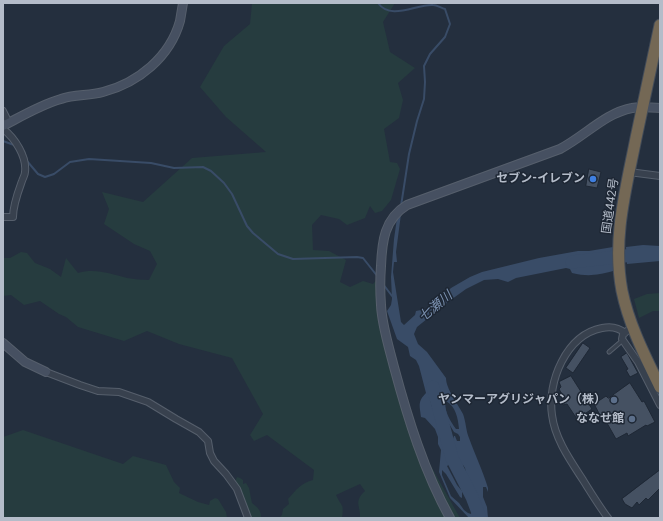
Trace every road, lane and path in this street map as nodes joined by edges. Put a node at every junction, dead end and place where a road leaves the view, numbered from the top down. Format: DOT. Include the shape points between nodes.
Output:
graph roads {
  1 [pos="182,3"];
  2 [pos="660,26"];
  3 [pos="643,108"];
  4 [pos="660,108"];
  5 [pos="3,111"];
  6 [pos="5,126"];
  7 [pos="629,172"];
  8 [pos="660,176"];
  9 [pos="3,217"];
  10 [pos="629,328"];
  11 [pos="623,340"];
  12 [pos="3,343"];
  13 [pos="609,352"];
  14 [pos="46,372"];
  15 [pos="660,387"];
  16 [pos="660,405"];
  17 [pos="248,518"];
  18 [pos="450,518"];
  19 [pos="608,518"];
  1 -- 6 [label="street" via="180,21 167,49 141,76 102,92 62,98 30,111"];
  2 -- 3 [label="highway, 国道442号"];
  3 -- 4 [label="street"];
  3 -- 7 [label="highway, 国道442号"];
  3 -- 18 [label="street" via="634,107 613,114 560,149 410,203 397,212 387,226 382,242 380,282 381,310 386,335 422,457"];
  5 -- 6 [label="street"];
  6 -- 9 [label="street" via="24,160 25,173 13,217"];
  7 -- 8 [label="street"];
  7 -- 10 [label="highway, 国道442号" via="619,233 620,273"];
  10 -- 11 [label="street" via="622,336"];
  10 -- 15 [label="highway, 国道442号"];
  10 -- 19 [label="street" via="604,327 581,337 571,347 561,365 551,399 558,436"];
  11 -- 13 [label="lane"];
  11 -- 16 [label="street" via="638,362"];
  12 -- 14 [label="street" via="25,362"];
  14 -- 17 [label="street" via="98,391 119,392 148,402 199,432 208,441 214,461 237,489"];
}
